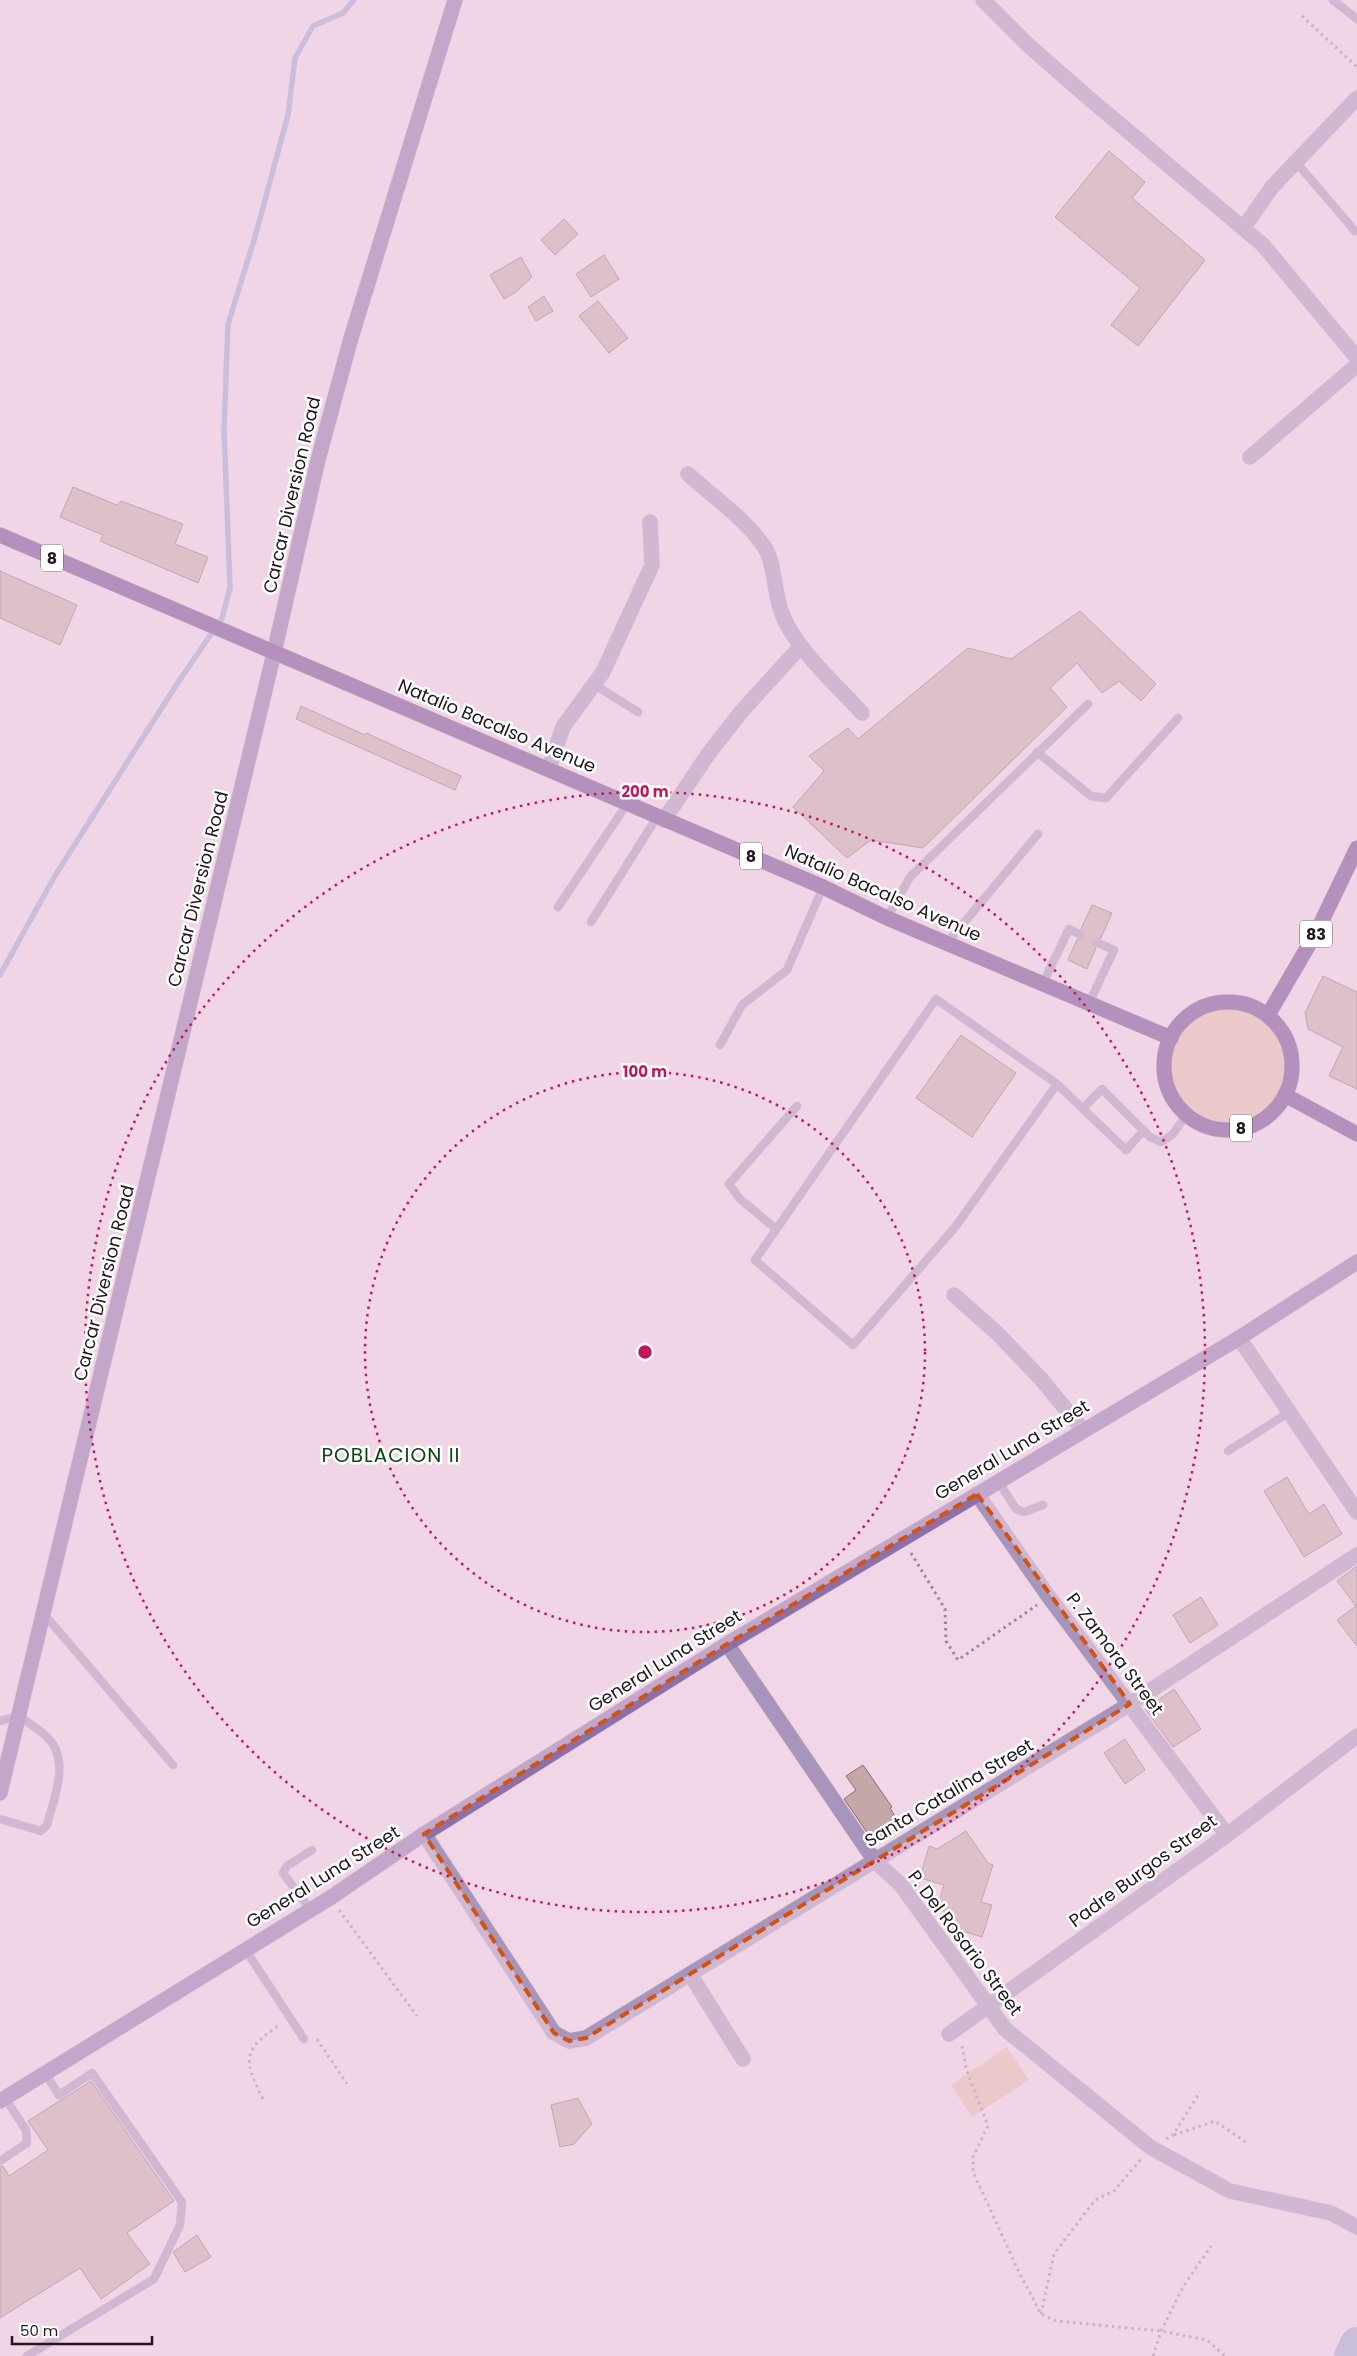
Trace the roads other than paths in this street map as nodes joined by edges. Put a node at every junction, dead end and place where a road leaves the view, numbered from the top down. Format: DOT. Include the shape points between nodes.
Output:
graph roads {
  1 [pos="455,0"];
  2 [pos="983,0"];
  3 [pos="1333,0"];
  4 [pos="1357,19"];
  5 [pos="1357,98"];
  6 [pos="1296,162"];
  7 [pos="1244,227"];
  8 [pos="1355,231"];
  9 [pos="1357,358"];
  10 [pos="1357,365"];
  11 [pos="1250,457"];
  12 [pos="688,474"];
  13 [pos="650,522"];
  14 [pos="0,535"];
  15 [pos="801,646"];
  16 [pos="274,653"];
  17 [pos="594,685"];
  18 [pos="1088,704"];
  19 [pos="638,712"];
  20 [pos="862,712"];
  21 [pos="1178,718"];
  22 [pos="1037,752"];
  23 [pos="549,768"];
  24 [pos="627,804"];
  25 [pos="660,818"];
  26 [pos="1038,834"];
  27 [pos="1357,848"];
  28 [pos="823,887"];
  29 [pos="558,907"];
  30 [pos="887,918"];
  31 [pos="591,922"];
  32 [pos="1079,934"];
  33 [pos="947,943"];
  34 [pos="1098,943"];
  35 [pos="1043,983"];
  36 [pos="1089,1003"];
  37 [pos="1268,1015"];
  38 [pos="1171,1038"];
  39 [pos="720,1045"];
  40 [pos="1057,1084"];
  41 [pos="1285,1095"];
  42 [pos="797,1106"];
  43 [pos="1083,1108"];
  44 [pos="1187,1114"];
  45 [pos="1144,1130"];
  46 [pos="1357,1134"];
  47 [pos="776,1229"];
  48 [pos="1357,1262"];
  49 [pos="954,1295"];
  50 [pos="1239,1338"];
  51 [pos="1288,1413"];
  52 [pos="1083,1430"];
  53 [pos="1228,1451"];
  54 [pos="998,1481"];
  55 [pos="977,1494"];
  56 [pos="1043,1505"];
  57 [pos="1357,1512"];
  58 [pos="1357,1555"];
  59 [pos="44,1614"];
  60 [pos="727,1644"];
  61 [pos="1130,1704"];
  62 [pos="19,1716"];
  63 [pos="0,1721"];
  64 [pos="1357,1736"];
  65 [pos="173,1765"];
  66 [pos="0,1794"];
  67 [pos="0,1819"];
  68 [pos="424,1834"];
  69 [pos="1227,1835"];
  70 [pos="312,1850"];
  71 [pos="875,1860"];
  72 [pos="310,1910"];
  73 [pos="245,1949"];
  74 [pos="690,1974"];
  75 [pos="988,2008"];
  76 [pos="954,2031"];
  77 [pos="304,2039"];
  78 [pos="743,2059"];
  79 [pos="44,2072"];
  80 [pos="3,2099"];
  81 [pos="0,2161"];
  82 [pos="1357,2227"];
  83 [pos="27,2356"];
  1 -- 16 [label="main road, Carcar Diversion Road" via="348,347 318,460"];
  2 -- 7 [label="street" via="1090,100"];
  3 -- 4 [label="lane"];
  5 -- 6 [label="street"];
  6 -- 7 [label="street" via="1272,187"];
  6 -- 8 [label="lane"];
  7 -- 9 [label="street" via="1263,244"];
  10 -- 11 [label="street"];
  12 -- 15 [label="street" via="747,526 766,550 781,612"];
  13 -- 17 [label="street" via="652,565"];
  14 -- 16 [label="highway, Natalio Bacalso Avenue / 8"];
  15 -- 20 [label="street"];
  15 -- 25 [label="street" via="741,712"];
  16 -- 23 [label="highway, Natalio Bacalso Avenue / 8"];
  16 -- 59 [label="main road, Carcar Diversion Road"];
  17 -- 19 [label="lane"];
  17 -- 23 [label="street" via="563,727"];
  18 -- 22 [label="lane"];
  21 -- 22 [label="lane" via="1106,798 1091,796"];
  22 -- 30 [label="lane" via="910,877"];
  23 -- 24 [label="highway, Natalio Bacalso Avenue / 8"];
  24 -- 25 [label="highway, Natalio Bacalso Avenue / 8"];
  24 -- 29 [label="lane"];
  25 -- 28 [label="highway, Natalio Bacalso Avenue / 8"];
  25 -- 31 [label="lane"];
  26 -- 33 [label="lane"];
  27 -- 37 [label="highway, 83" via="1317,931"];
  28 -- 30 [label="highway, Natalio Bacalso Avenue / 8"];
  28 -- 39 [label="lane" via="787,970 742,1005"];
  30 -- 33 [label="highway, Natalio Bacalso Avenue / 8"];
  32 -- 35 [label="lane" via="1069,929"];
  33 -- 35 [label="highway, Natalio Bacalso Avenue / 8"];
  34 -- 36 [label="lane" via="1114,950"];
  35 -- 36 [label="highway, Natalio Bacalso Avenue / 8"];
  36 -- 38 [label="highway, Natalio Bacalso Avenue / 8"];
  37 -- 38 [label="highway, 8" via="1242,1003 1214,1003 1196,1010"];
  37 -- 41 [label="highway, 8" via="1282,1031 1291,1052 1292,1074"];
  38 -- 44 [label="highway, 8" via="1164,1070 1172,1094"];
  40 -- 43 [label="lane"];
  40 -- 47 [label="lane" via="936,999"];
  40 -- 47 [label="lane" via="956,1226 853,1345 755,1260"];
  41 -- 44 [label="highway, 8" via="1263,1119 1233,1130 1201,1124"];
  41 -- 46 [label="highway"];
  42 -- 47 [label="lane" via="729,1184 739,1198"];
  43 -- 45 [label="lane" via="1102,1090"];
  43 -- 45 [label="lane" via="1126,1150"];
  44 -- 45 [label="lane" via="1173,1134 1161,1142"];
  48 -- 50 [label="main road, General Luna Street"];
  49 -- 52 [label="street" via="997,1332"];
  50 -- 51 [label="street"];
  50 -- 52 [label="main road, General Luna Street"];
  51 -- 53 [label="lane"];
  51 -- 57 [label="street"];
  52 -- 54 [label="main road, General Luna Street"];
  54 -- 55 [label="main road, General Luna Street"];
  54 -- 56 [label="lane" via="1016,1509 1024,1512"];
  55 -- 60 [label="main road, General Luna Street"];
  55 -- 61 [label="street, P. Zamora Street"];
  58 -- 61 [label="street, Santa Catalina Street"];
  59 -- 62 [label="main road, Carcar Diversion Road"];
  59 -- 65 [label="lane"];
  60 -- 68 [label="main road, General Luna Street"];
  60 -- 71 [label="street, P. Del Rosario Street"];
  61 -- 69 [label="street, P. Zamora Street"];
  61 -- 71 [label="street, Santa Catalina Street"];
  62 -- 63 [label="lane"];
  62 -- 66 [label="main road, Carcar Diversion Road"];
  62 -- 67 [label="lane" via="48,1738 59,1755 60,1769 47,1825 41,1831"];
  64 -- 69 [label="street, Padre Burgos Street"];
  68 -- 72 [label="main road, General Luna Street"];
  68 -- 74 [label="street, Santa Catalina Street" via="554,2033 569,2042 586,2038"];
  69 -- 75 [label="street, Padre Burgos Street"];
  70 -- 72 [label="lane" via="287,1866 283,1873"];
  71 -- 74 [label="street, Santa Catalina Street"];
  71 -- 75 [label="street, P. Del Rosario Street" via="901,1885"];
  72 -- 73 [label="main road, General Luna Street"];
  73 -- 77 [label="lane"];
  73 -- 79 [label="main road, General Luna Street"];
  74 -- 78 [label="street"];
  75 -- 76 [label="street, Padre Burgos Street"];
  75 -- 82 [label="street, P. Del Rosario Street" via="1005,2029 1150,2147 1230,2191 1331,2213"];
  79 -- 80 [label="main road, General Luna Street"];
  79 -- 83 [label="lane" via="59,2095 92,2073 182,2202 180,2225 154,2279"];
  80 -- 81 [label="lane" via="26,2130 27,2143"];
}
